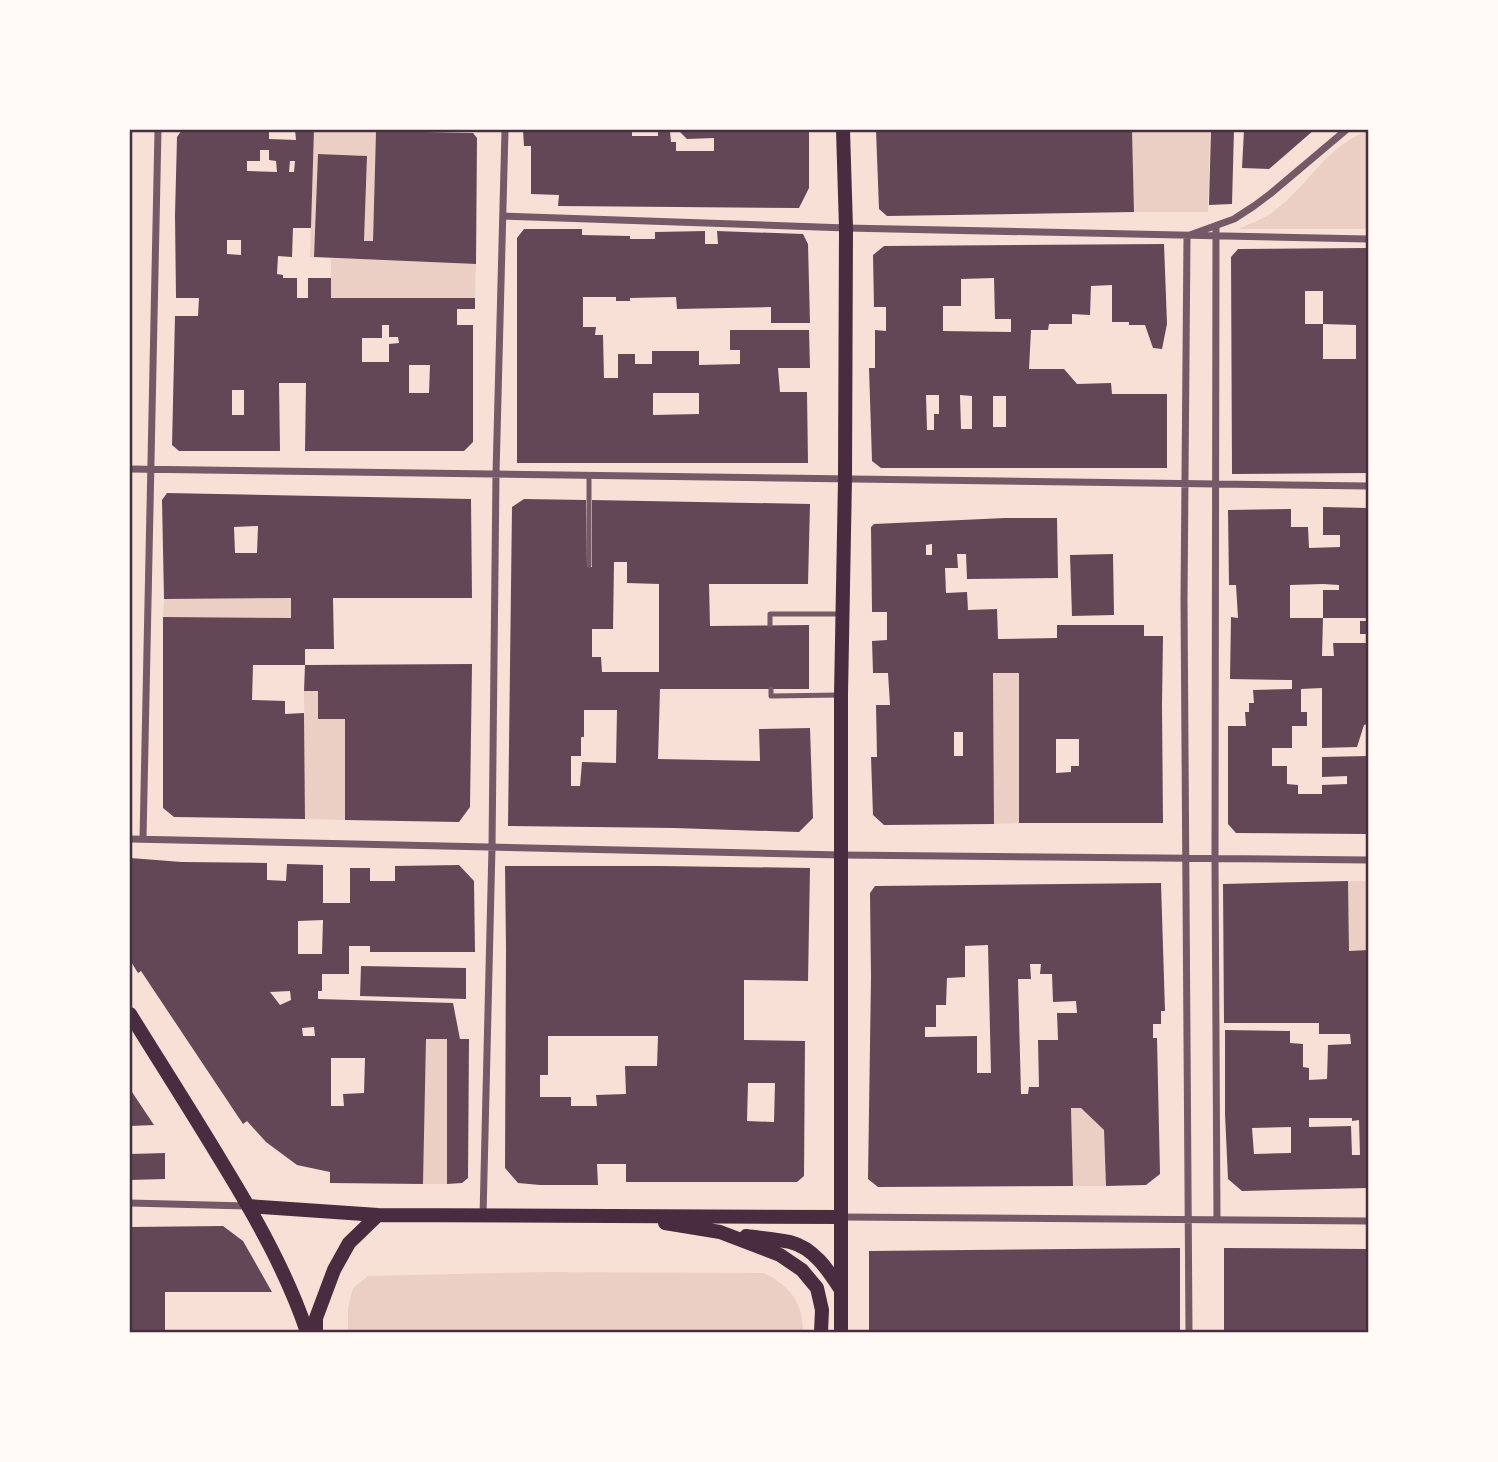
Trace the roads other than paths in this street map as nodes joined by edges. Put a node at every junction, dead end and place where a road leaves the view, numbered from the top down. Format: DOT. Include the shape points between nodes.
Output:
graph roads {
  1 [pos="158,130"];
  2 [pos="505,130"];
  3 [pos="843,130"];
  4 [pos="1346,130"];
  5 [pos="503,216"];
  6 [pos="1216,226"];
  7 [pos="846,228"];
  8 [pos="1187,236"];
  9 [pos="1217,237"];
  10 [pos="1368,239"];
  11 [pos="130,469"];
  12 [pos="150,470"];
  13 [pos="496,474"];
  14 [pos="589,476"];
  15 [pos="845,479"];
  16 [pos="1185,484"];
  17 [pos="1216,484"];
  18 [pos="1368,486"];
  19 [pos="589,565"];
  20 [pos="842,614"];
  21 [pos="770,625"];
  22 [pos="771,689"];
  23 [pos="841,695"];
  24 [pos="130,839"];
  25 [pos="143,839"];
  26 [pos="492,847"];
  27 [pos="842,855"];
  28 [pos="1185,859"];
  29 [pos="1215,859"];
  30 [pos="1368,860"];
  31 [pos="130,1014"];
  32 [pos="130,1203"];
  33 [pos="248,1206"];
  34 [pos="378,1215"];
  35 [pos="483,1216"];
  36 [pos="625,1216"];
  37 [pos="841,1217"];
  38 [pos="1188,1220"];
  39 [pos="1217,1220"];
  40 [pos="1368,1221"];
  41 [pos="720,1232"];
  42 [pos="842,1291"];
  43 [pos="307,1332"];
  44 [pos="316,1332"];
  45 [pos="821,1332"];
  46 [pos="841,1332"];
  47 [pos="1189,1332"];
  1 -- 12 [label="street"];
  2 -- 5 [label="street"];
  3 -- 7 [label="main road"];
  4 -- 6 [label="street" via="1270,194"];
  5 -- 7 [label="street"];
  5 -- 13 [label="street"];
  6 -- 8 [label="street"];
  6 -- 9 [label="street"];
  7 -- 8 [label="street"];
  7 -- 15 [label="main road"];
  8 -- 9 [label="street"];
  8 -- 16 [label="street"];
  9 -- 10 [label="street"];
  9 -- 17 [label="street"];
  11 -- 12 [label="street"];
  12 -- 13 [label="street"];
  12 -- 25 [label="street"];
  13 -- 14 [label="street"];
  13 -- 26 [label="street"];
  14 -- 15 [label="street"];
  14 -- 19 [label="lane"];
  15 -- 16 [label="street"];
  15 -- 20 [label="main road"];
  16 -- 17 [label="street"];
  16 -- 28 [label="street"];
  17 -- 18 [label="street"];
  17 -- 29 [label="street"];
  20 -- 21 [label="lane" via="770,614"];
  20 -- 23 [label="main road"];
  22 -- 23 [label="lane" via="771,696"];
  23 -- 27 [label="main road"];
  24 -- 25 [label="street"];
  25 -- 26 [label="street"];
  26 -- 27 [label="street"];
  26 -- 35 [label="street"];
  27 -- 28 [label="street"];
  27 -- 37 [label="main road"];
  28 -- 29 [label="street"];
  28 -- 38 [label="street"];
  29 -- 30 [label="street"];
  29 -- 39 [label="street"];
  31 -- 33 [label="main road"];
  32 -- 33 [label="street"];
  33 -- 34 [label="main road"];
  33 -- 43 [label="main road" via="292,1291"];
  34 -- 35 [label="main road"];
  34 -- 44 [label="main road" via="349,1243 334,1270 316,1318"];
  35 -- 36 [label="main road"];
  36 -- 37 [label="main road"];
  36 -- 41 [label="main road"];
  37 -- 38 [label="street"];
  37 -- 42 [label="main road"];
  38 -- 39 [label="street"];
  38 -- 47 [label="street"];
  39 -- 40 [label="street"];
  41 -- 42 [label="main road" via="792,1242 811,1252"];
  41 -- 45 [label="main road" via="780,1255 802,1270 817,1288"];
  42 -- 46 [label="main road"];
}
